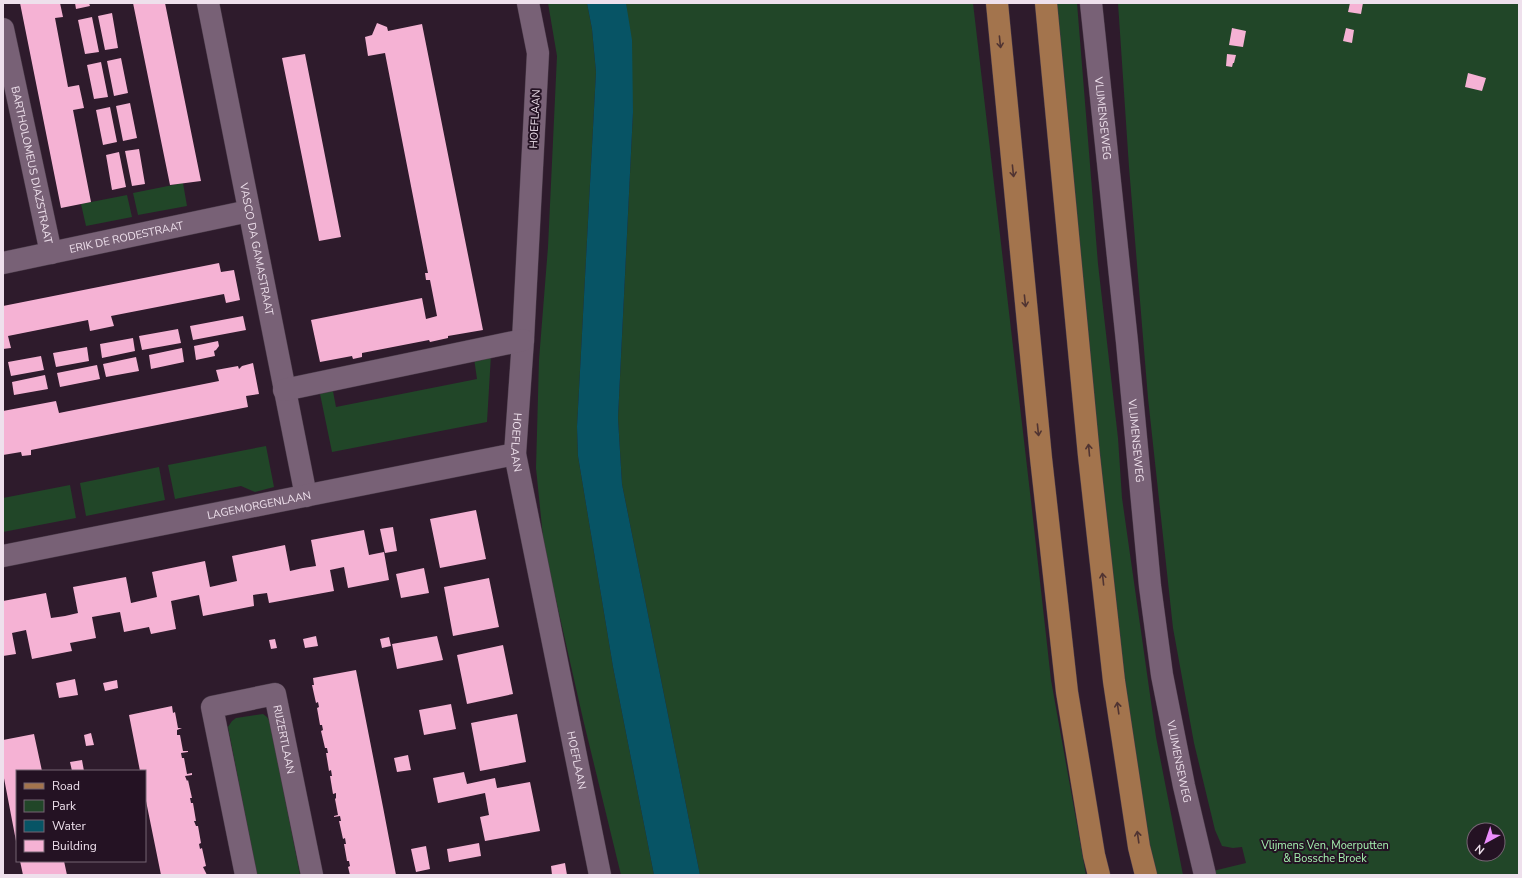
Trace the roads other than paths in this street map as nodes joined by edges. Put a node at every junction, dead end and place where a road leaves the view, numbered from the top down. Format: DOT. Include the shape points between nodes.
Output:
graph roads {
  1 [pos="208,3"];
  2 [pos="528,3"];
  3 [pos="997,3"];
  4 [pos="1046,3"];
  5 [pos="1091,3"];
  6 [pos="3,29"];
  7 [pos="249,211"];
  8 [pos="51,253"];
  9 [pos="3,263"];
  10 [pos="523,340"];
  11 [pos="284,390"];
  12 [pos="515,454"];
  13 [pos="306,496"];
  14 [pos="3,556"];
  15 [pos="246,875"];
  16 [pos="312,875"];
  17 [pos="600,875"];
  18 [pos="1099,875"];
  19 [pos="1146,875"];
  20 [pos="1205,875"];
  1 -- 7 [label="street, VASCO DA GAMASTRAAT"];
  2 -- 10 [label="street, HOEFLAAN" via="538,53"];
  3 -- 18 [label="main road, one-way" via="1040,451 1067,692"];
  19 -- 4 [label="main road, one-way" via="1139,847 1114,674 1089,456"];
  5 -- 20 [label="street, VLIJMENSEWEG" via="1150,586 1164,683"];
  6 -- 8 [label="street, BARTHOLOMEUS DIAZSTRAAT"];
  7 -- 8 [label="street, ERIK DE RODESTRAAT"];
  7 -- 11 [label="street, VASCO DA GAMASTRAAT"];
  8 -- 9 [label="street, ERIK DE RODESTRAAT"];
  10 -- 11 [label="street"];
  10 -- 12 [label="street, HOEFLAAN"];
  11 -- 13 [label="street, VASCO DA GAMASTRAAT"];
  12 -- 13 [label="street, LAGEMORGENLAAN"];
  12 -- 17 [label="street, HOEFLAAN"];
  13 -- 14 [label="street, LAGEMORGENLAAN"];
  15 -- 16 [label="street, RIJZERTLAAN" via="212,707 275,694"];
}
